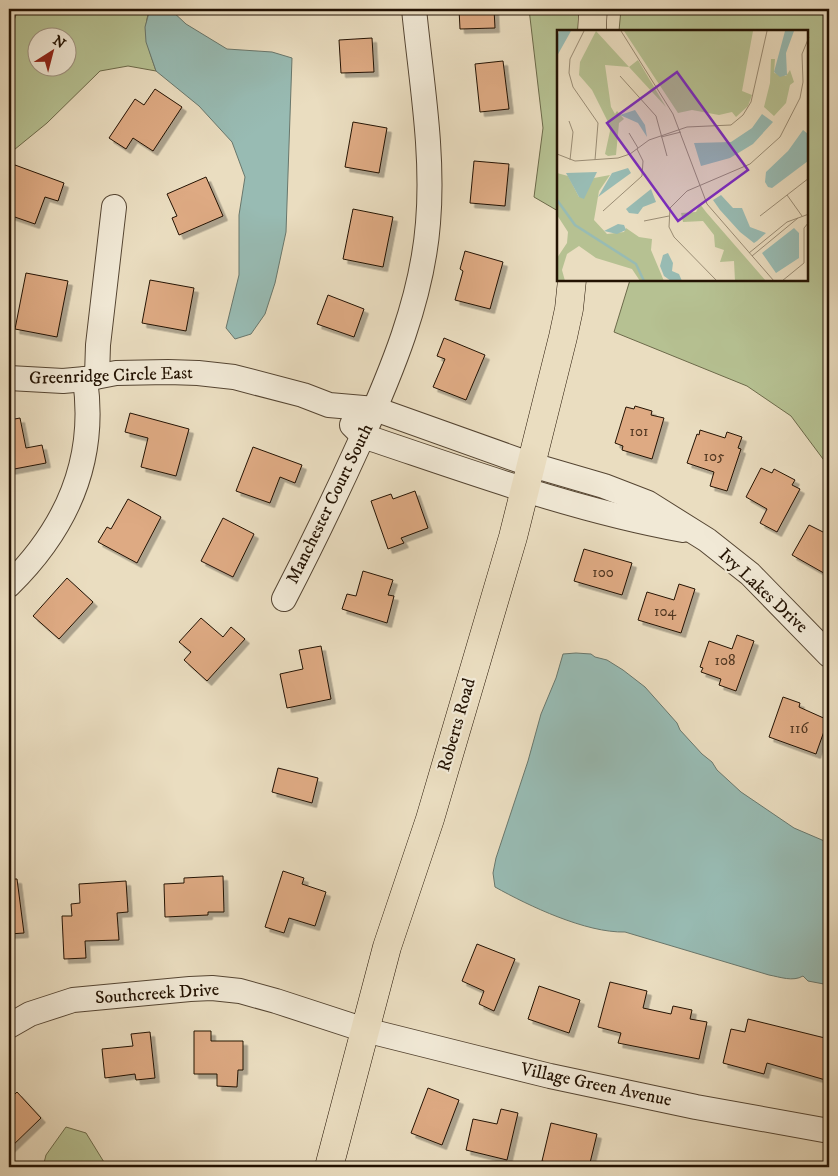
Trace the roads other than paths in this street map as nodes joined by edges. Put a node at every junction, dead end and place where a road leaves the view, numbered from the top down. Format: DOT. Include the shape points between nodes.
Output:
graph roads {
  1 [pos="414,9"];
  2 [pos="593,9"];
  3 [pos="592,30"];
  4 [pos="114,207"];
  5 [pos="572,281"];
  6 [pos="91,377"];
  7 [pos="9,378"];
  8 [pos="329,405"];
  9 [pos="375,409"];
  10 [pos="363,436"];
  11 [pos="528,477"];
  12 [pos="9,585"];
  13 [pos="284,599"];
  14 [pos="829,655"];
  15 [pos="9,1026"];
  16 [pos="365,1030"];
  17 [pos="829,1131"];
  18 [pos="329,1167"];
  1 -- 9 [label="street, Manchester Court South" via="428,139 428,224 412,307"];
  2 -- 3 [label="main road"];
  4 -- 6 [label="street" via="98,345"];
  5 -- 11 [label="main road, Roberts Road" via="563,337"];
  6 -- 7 [label="street, Greenridge Circle East" via="63,381"];
  6 -- 8 [label="street, Greenridge Circle East" via="168,372 234,377"];
  6 -- 12 [label="street" via="89,422 80,475 70,503 45,545"];
  8 -- 9 [label="street, Greenridge Circle East"];
  8 -- 10 [label="street, Greenridge Circle East"];
  9 -- 10 [label="street, Manchester Court South"];
  9 -- 11 [label="street, Greenridge Circle East"];
  10 -- 11 [label="street, Greenridge Circle East"];
  10 -- 13 [label="street, Manchester Court South"];
  11 -- 14 [label="street, Ivy Lakes Drive" via="615,515 694,532 750,574"];
  11 -- 16 [label="main road, Roberts Road" via="430,819 387,947"];
  15 -- 16 [label="street, Southcreek Drive" via="30,1014 73,1000 212,988 267,998"];
  16 -- 17 [label="street, Village Green Avenue" via="560,1078"];
  16 -- 18 [label="main road, Roberts Road"];
}
